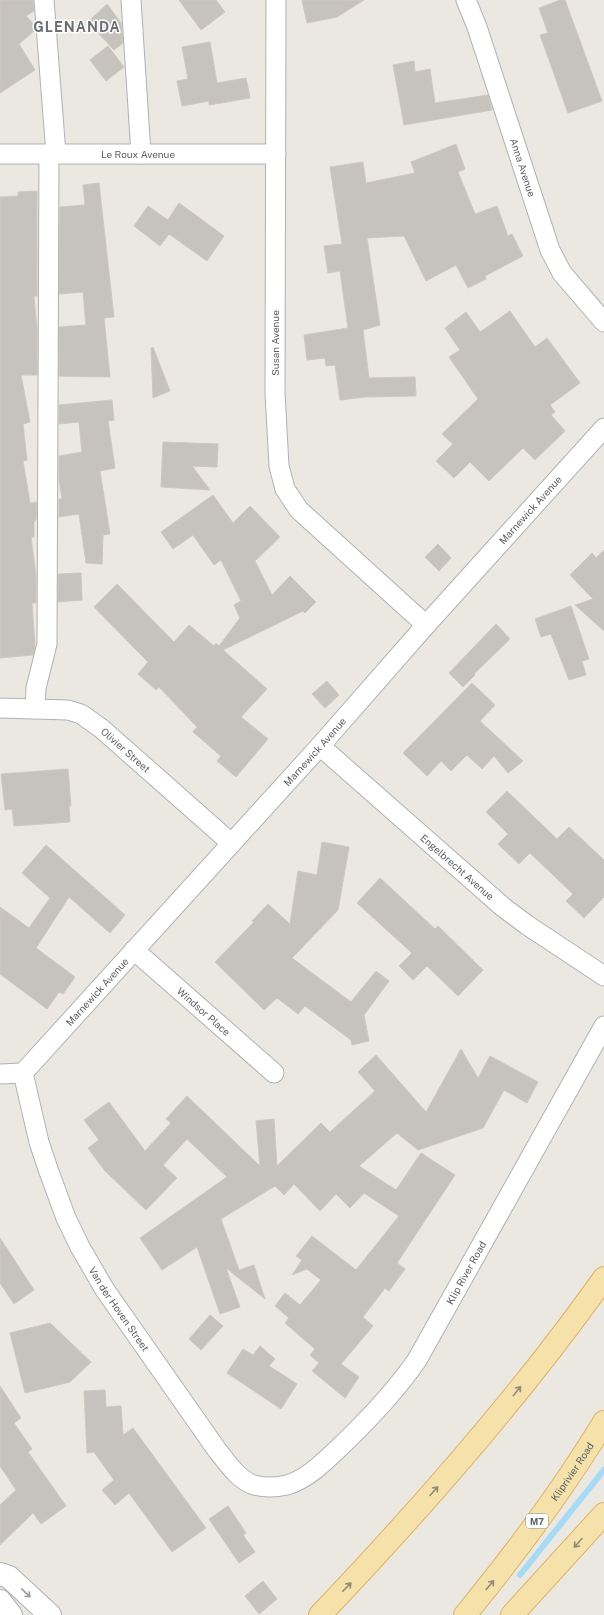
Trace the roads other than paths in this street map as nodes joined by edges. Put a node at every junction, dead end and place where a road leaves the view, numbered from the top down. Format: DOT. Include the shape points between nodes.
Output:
graph roads {
  1 [pos="44,0"];
  2 [pos="131,0"];
  3 [pos="276,0"];
  4 [pos="466,0"];
  5 [pos="0,154"];
  6 [pos="53,154"];
  7 [pos="141,154"];
  8 [pos="276,154"];
  9 [pos="604,322"];
  10 [pos="604,428"];
  11 [pos="426,624"];
  12 [pos="0,708"];
  13 [pos="35,708"];
  14 [pos="320,746"];
  15 [pos="231,843"];
  16 [pos="134,950"];
  17 [pos="604,976"];
  18 [pos="604,1026"];
  19 [pos="274,1072"];
  20 [pos="23,1073"];
  21 [pos="0,1074"];
  22 [pos="604,1278"];
  23 [pos="604,1422"];
  24 [pos="287,1485"];
  25 [pos="604,1514"];
  26 [pos="3,1579"];
  27 [pos="0,1601"];
  28 [pos="11,1615"];
  29 [pos="50,1615"];
  30 [pos="320,1615"];
  31 [pos="465,1615"];
  32 [pos="512,1615"];
  1 -- 6 [label="street"];
  2 -- 7 [label="street"];
  3 -- 8 [label="street, Susan Avenue"];
  4 -- 9 [label="street, Anna Avenue" via="550,250 562,273"];
  5 -- 6 [label="street, Le Roux Avenue"];
  6 -- 7 [label="street, Le Roux Avenue"];
  6 -- 13 [label="street" via="47,644 36,688"];
  7 -- 8 [label="street, Le Roux Avenue"];
  8 -- 11 [label="street, Susan Avenue" via="275,394 279,466 285,489 299,510"];
  10 -- 11 [label="street, Marnewick Avenue"];
  11 -- 14 [label="street, Marnewick Avenue"];
  12 -- 13 [label="street, Olivier Street"];
  13 -- 15 [label="street, Olivier Street" via="68,710 92,720"];
  14 -- 15 [label="street, Marnewick Avenue"];
  14 -- 17 [label="street, Engelbrecht Avenue" via="503,907"];
  15 -- 16 [label="street, Marnewick Avenue"];
  16 -- 19 [label="street, Windsor Place"];
  16 -- 20 [label="street, Marnewick Avenue"];
  18 -- 24 [label="street, Klip River Road" via="425,1346 400,1384 374,1414 328,1458 312,1472"];
  20 -- 21 [label="street"];
  20 -- 24 [label="street, Van der Hoven Street" via="48,1169 80,1247 105,1290 233,1469 254,1485"];
  30 -- 22 [label="main road, one-way" via="380,1552 490,1425"];
  31 -- 23 [label="main road, Kliprivier Road / M7, one-way" via="536,1523"];
  25 -- 32 [label="main road, one-way"];
  26 -- 29 [label="main road, one-way"];
  27 -- 28 [label="main road"];
}
